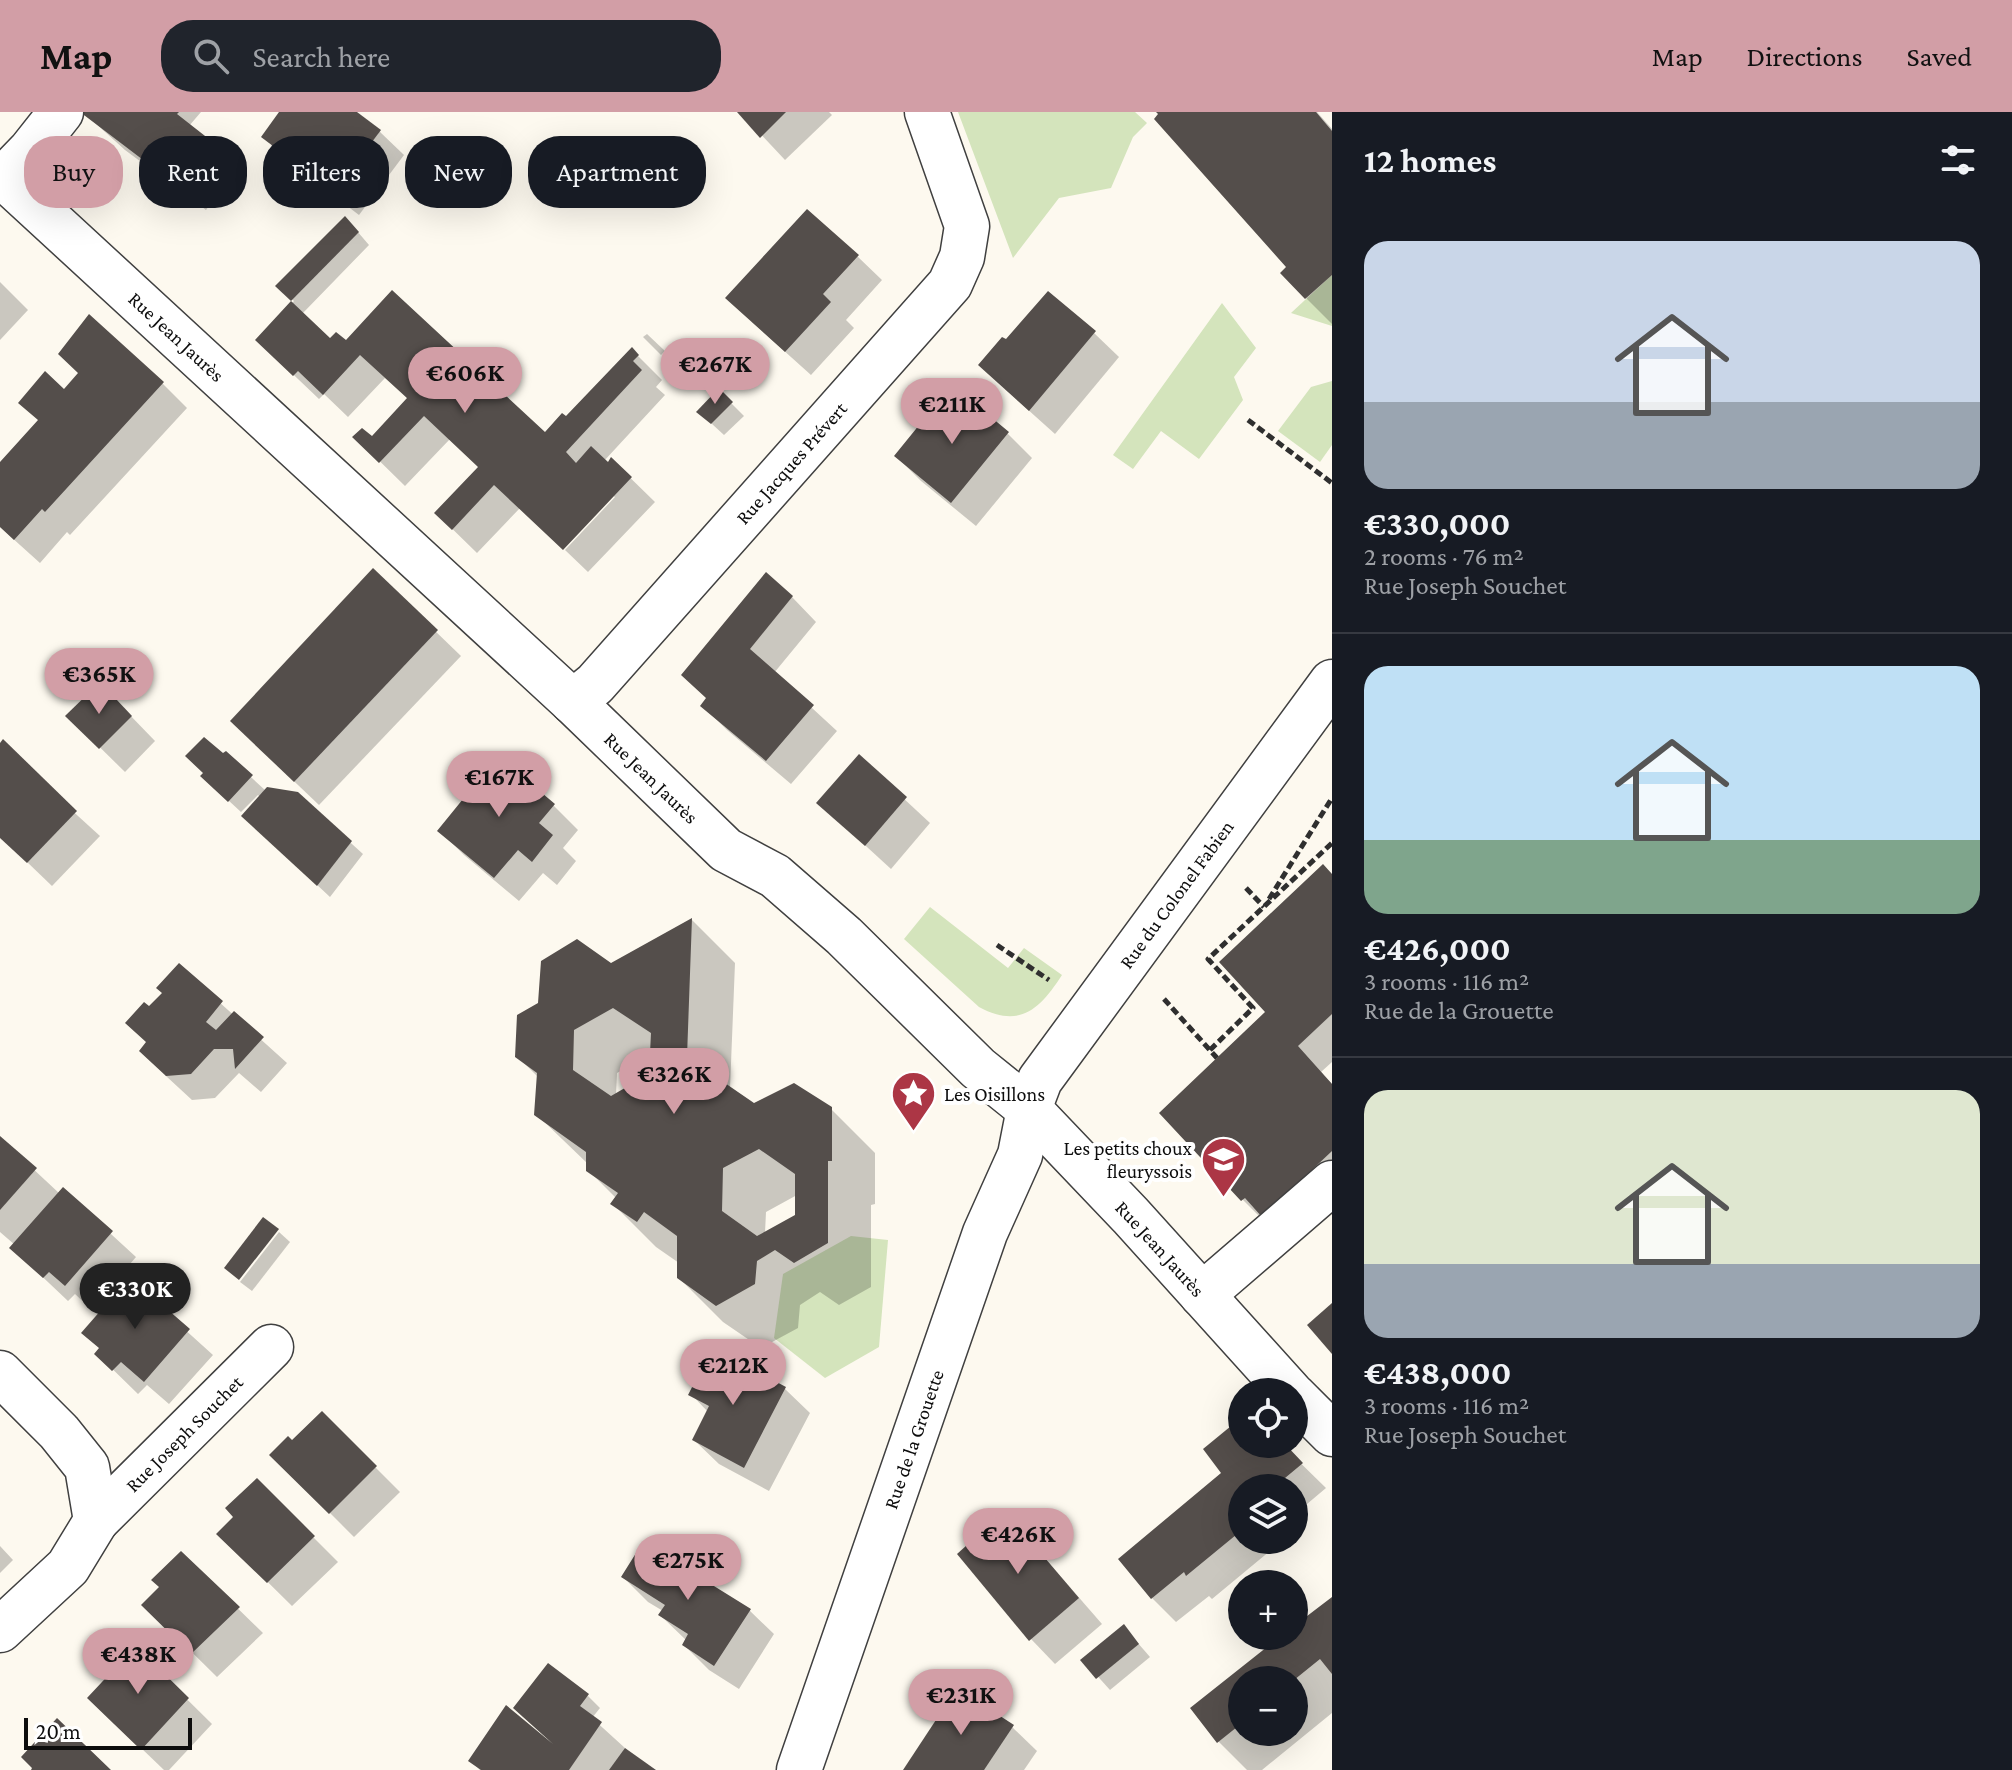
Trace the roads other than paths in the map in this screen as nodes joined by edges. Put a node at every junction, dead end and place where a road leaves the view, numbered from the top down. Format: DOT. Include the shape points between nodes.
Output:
graph roads {
  1 [pos="61,112"];
  2 [pos="927,112"];
  3 [pos="2,176"];
  4 [pos="1332,682"];
  5 [pos="573,702"];
  6 [pos="1029,1109"];
  7 [pos="1332,1183"];
  8 [pos="1202,1295"];
  9 [pos="271,1347"];
  10 [pos="0,1373"];
  11 [pos="1277,1378"];
  12 [pos="1308,1410"];
  13 [pos="1332,1434"];
  14 [pos="96,1521"];
  15 [pos="0,1630"];
  16 [pos="799,1770"];
  1 -- 3 [label="street"];
  2 -- 5 [label="street, Rue Jacques Prévert" via="967,226 950,284 595,684"];
  3 -- 5 [label="street, Rue Jean Jaurès"];
  4 -- 6 [label="street, Rue du Colonel Fabien" via="1040,1080"];
  5 -- 6 [label="street, Rue Jean Jaurès" via="726,850 775,876 978,1068"];
  6 -- 8 [label="street, Rue Jean Jaurès"];
  6 -- 16 [label="street, Rue de la Grouette" via="1020,1155 985,1233"];
  7 -- 8 [label="street"];
  8 -- 11 [label="street, Rue Jean Jaurès"];
  9 -- 14 [label="street, Rue Joseph Souchet"];
  10 -- 14 [label="street" via="87,1467"];
  12 -- 13 [label="street, Rue Jean Jaurès"];
  14 -- 15 [label="street, Rue Joseph Souchet" via="68,1567"];
}
